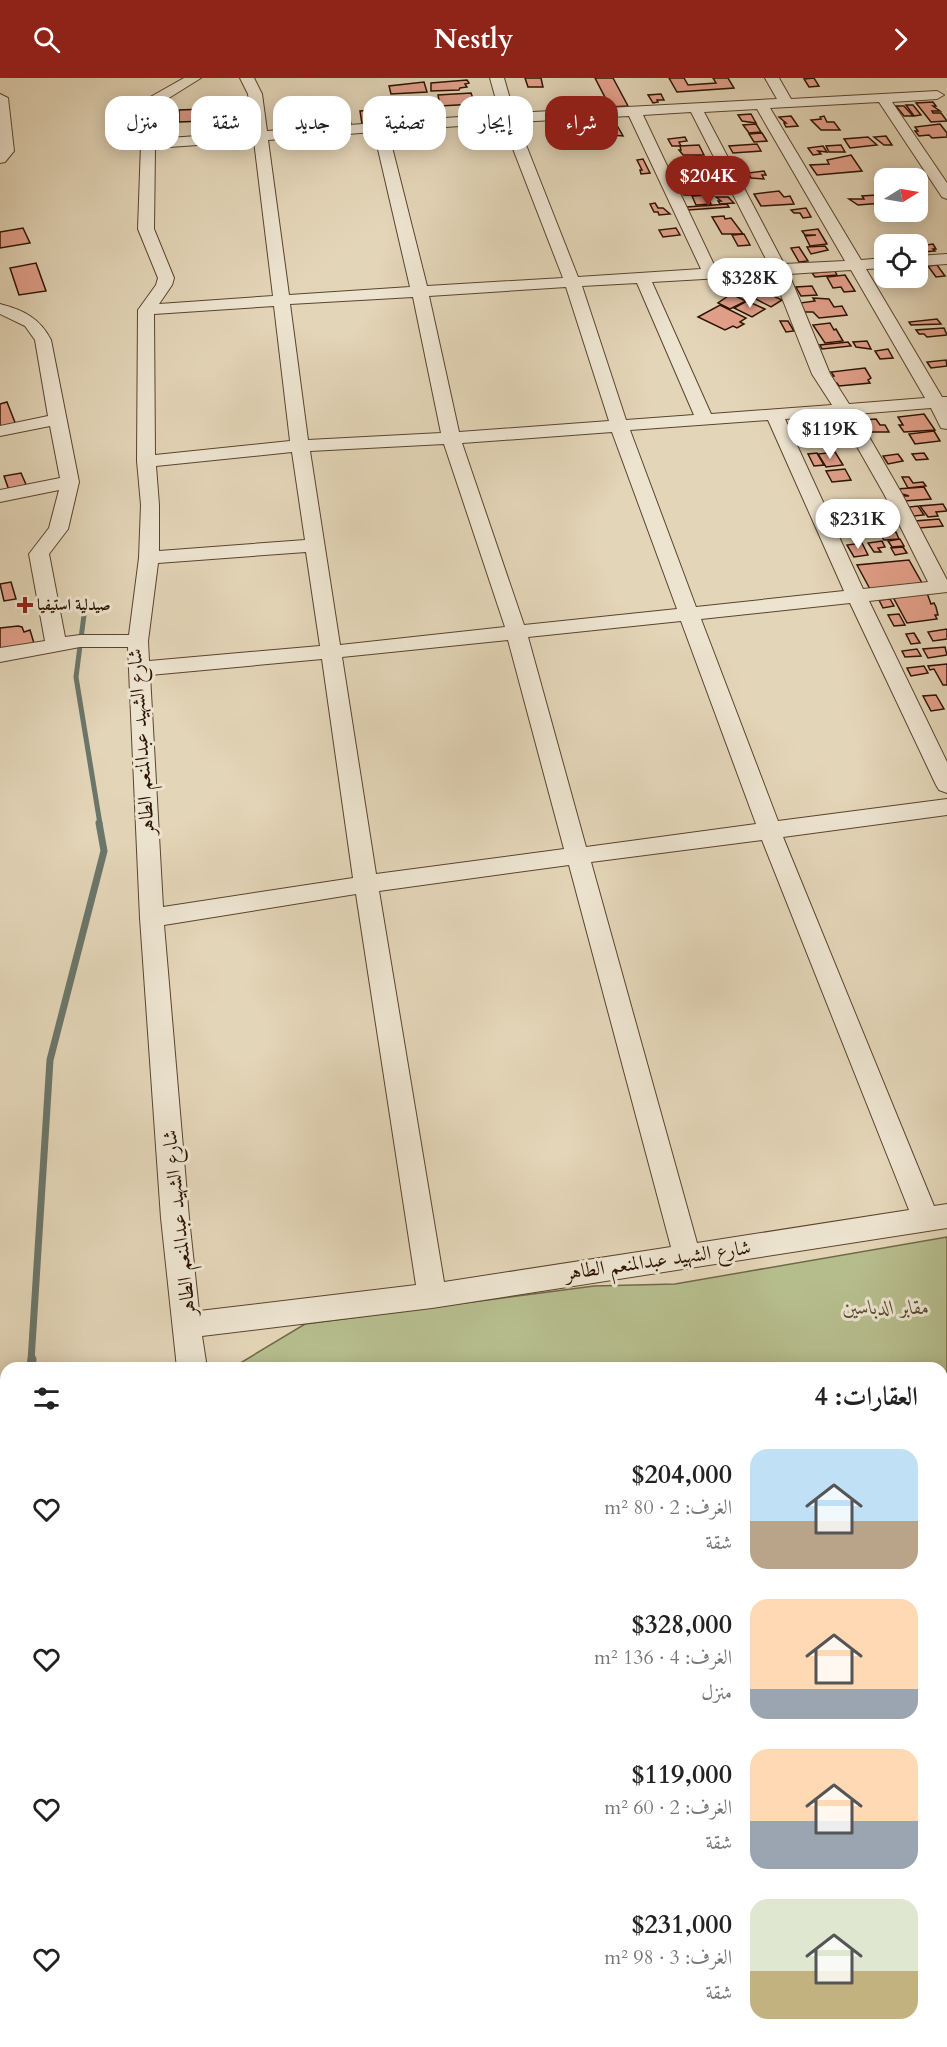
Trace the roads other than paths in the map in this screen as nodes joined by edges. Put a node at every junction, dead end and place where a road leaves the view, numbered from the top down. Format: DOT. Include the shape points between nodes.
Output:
graph roads {
  1 [pos="194,78"];
  2 [pos="247,78"];
  3 [pos="497,78"];
  4 [pos="772,78"];
  5 [pos="936,88"];
  6 [pos="2,93"];
  7 [pos="162,96"];
  8 [pos="255,96"];
  9 [pos="502,96"];
  10 [pos="882,98"];
  11 [pos="787,104"];
  12 [pos="762,106"];
  13 [pos="947,108"];
  14 [pos="696,109"];
  15 [pos="635,113"];
  16 [pos="533,117"];
  17 [pos="363,128"];
  18 [pos="261,135"];
  19 [pos="261,142"];
  20 [pos="148,150"];
  21 [pos="386,150"];
  22 [pos="520,150"];
  23 [pos="0,159"];
  24 [pos="947,194"];
  25 [pos="947,259"];
  26 [pos="928,260"];
  27 [pos="874,264"];
  28 [pos="855,265"];
  29 [pos="779,270"];
  30 [pos="711,274"];
  31 [pos="643,279"];
  32 [pos="573,284"];
  33 [pos="420,293"];
  34 [pos="282,300"];
  35 [pos="0,309"];
  36 [pos="146,310"];
  37 [pos="942,403"];
  38 [pos="845,411"];
  39 [pos="774,415"];
  40 [pos="59,419"];
  41 [pos="705,420"];
  42 [pos="947,424"];
  43 [pos="619,426"];
  44 [pos="0,431"];
  45 [pos="451,438"];
  46 [pos="300,446"];
  47 [pos="146,461"];
  48 [pos="70,482"];
  49 [pos="0,496"];
  50 [pos="316,545"];
  51 [pos="149,558"];
  52 [pos="943,586"];
  53 [pos="856,595"];
  54 [pos="690,614"];
  55 [pos="516,631"];
  56 [pos="138,641"];
  57 [pos="56,645"];
  58 [pos="332,652"];
  59 [pos="0,655"];
  60 [pos="140,669"];
  61 [pos="947,785"];
  62 [pos="947,807"];
  63 [pos="769,829"];
  64 [pos="578,856"];
  65 [pos="366,884"];
  66 [pos="152,918"];
  67 [pos="936,1218"];
  68 [pos="687,1256"];
  69 [pos="432,1296"];
  70 [pos="186,1325"];
  71 [pos="191,1362"];
  1 -- 7 [label="street"];
  2 -- 8 [label="street"];
  3 -- 9 [label="street"];
  4 -- 11 [label="street"];
  5 -- 10 [label="street"];
  5 -- 13 [label="street"];
  6 -- 23 [label="street" via="7,151"];
  10 -- 11 [label="street"];
  10 -- 24 [label="street"];
  11 -- 12 [label="street"];
  12 -- 14 [label="street"];
  12 -- 28 [label="street"];
  14 -- 15 [label="street"];
  14 -- 29 [label="street"];
  15 -- 16 [label="street"];
  15 -- 30 [label="street"];
  17 -- 18 [label="street"];
  19 -- 34 [label="street"];
  20 -- 36 [label="street" via="146,229 166,278"];
  21 -- 33 [label="street"];
  22 -- 32 [label="street"];
  25 -- 26 [label="street"];
  27 -- 28 [label="street"];
  28 -- 29 [label="street"];
  28 -- 37 [label="street"];
  29 -- 30 [label="street"];
  29 -- 38 [label="street" via="821,374"];
  30 -- 31 [label="street"];
  31 -- 32 [label="street"];
  31 -- 41 [label="street"];
  32 -- 33 [label="street"];
  32 -- 43 [label="street"];
  33 -- 34 [label="street"];
  33 -- 45 [label="street"];
  34 -- 36 [label="street"];
  34 -- 46 [label="street"];
  35 -- 40 [label="street" via="36,326 43,340"];
  36 -- 47 [label="street"];
  37 -- 38 [label="street"];
  37 -- 42 [label="street"];
  38 -- 39 [label="street"];
  38 -- 52 [label="street"];
  39 -- 41 [label="street"];
  39 -- 53 [label="street"];
  40 -- 44 [label="street"];
  40 -- 48 [label="street"];
  41 -- 43 [label="street"];
  43 -- 45 [label="street"];
  43 -- 54 [label="street"];
  45 -- 46 [label="street"];
  45 -- 55 [label="street"];
  46 -- 47 [label="street"];
  46 -- 50 [label="street"];
  47 -- 51 [label="street"];
  48 -- 49 [label="street"];
  48 -- 57 [label="street" via="58,529 39,554"];
  50 -- 51 [label="street"];
  50 -- 58 [label="street"];
  51 -- 56 [label="street"];
  52 -- 53 [label="street"];
  53 -- 54 [label="street"];
  53 -- 61 [label="street"];
  54 -- 55 [label="street"];
  54 -- 63 [label="street"];
  55 -- 58 [label="street"];
  55 -- 64 [label="street"];
  56 -- 57 [label="street, شارع الشهيد عبدالمنعم الطاهر"];
  56 -- 60 [label="street, شارع الشهيد عبدالمنعم الطاهر"];
  57 -- 59 [label="street, شارع الشهيد عبدالمنعم الطاهر"];
  58 -- 60 [label="street"];
  58 -- 65 [label="street"];
  60 -- 66 [label="street, شارع الشهيد عبدالمنعم الطاهر"];
  62 -- 63 [label="street"];
  63 -- 64 [label="street"];
  63 -- 67 [label="street"];
  64 -- 65 [label="street"];
  64 -- 68 [label="street"];
  65 -- 66 [label="street"];
  65 -- 69 [label="street"];
  66 -- 70 [label="street, شارع الشهيد عبدالمنعم الطاهر"];
  67 -- 68 [label="street, شارع الشهيد عبدالمنعم الطاهر"];
  68 -- 69 [label="street, شارع الشهيد عبدالمنعم الطاهر"];
  69 -- 70 [label="street, شارع الشهيد عبدالمنعم الطاهر"];
  70 -- 71 [label="street"];
}
